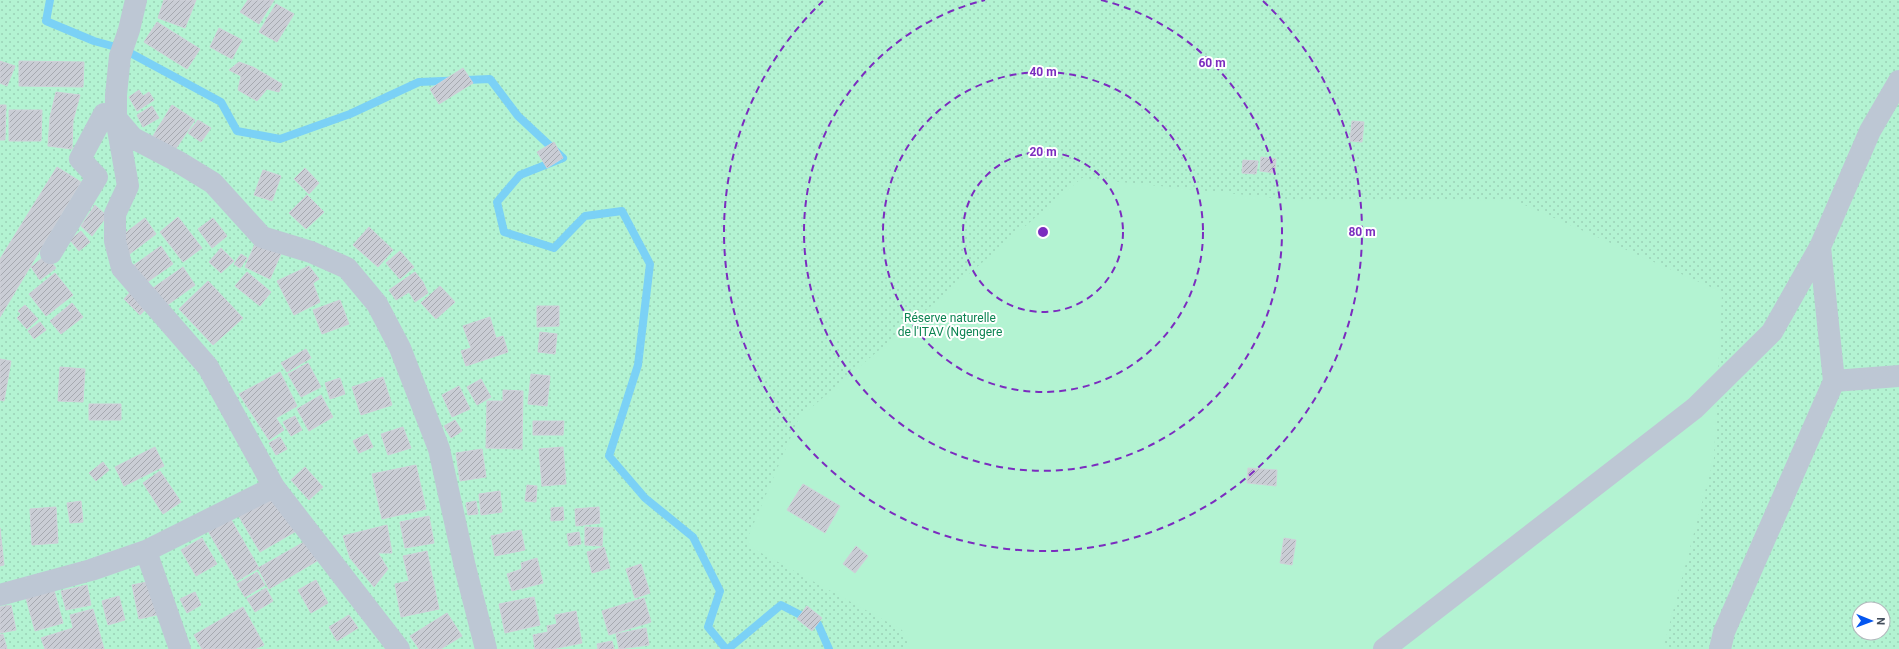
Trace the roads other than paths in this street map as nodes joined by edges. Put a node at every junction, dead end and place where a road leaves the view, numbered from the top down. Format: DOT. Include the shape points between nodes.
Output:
graph roads {
  1 [pos="136,0"];
  2 [pos="1899,81"];
  3 [pos="116,118"];
  4 [pos="1820,247"];
  5 [pos="51,253"];
  6 [pos="1899,376"];
  7 [pos="1834,381"];
  8 [pos="274,487"];
  9 [pos="146,550"];
  10 [pos="0,595"];
  11 [pos="180,649"];
  12 [pos="399,649"];
  13 [pos="486,649"];
  14 [pos="1384,649"];
  15 [pos="1720,649"];
  1 -- 3 [label="street" via="120,56"];
  2 -- 4 [label="street" via="1870,131"];
  3 -- 5 [label="street" via="104,114 80,159 97,177"];
  3 -- 8 [label="street" via="128,186 116,214 115,241 122,268 208,367"];
  3 -- 13 [label="street" via="133,138 213,183 262,237 311,252 347,268 377,304 400,348 439,449"];
  4 -- 7 [label="street"];
  4 -- 14 [label="street" via="1772,332 1695,408"];
  6 -- 7 [label="street"];
  7 -- 15 [label="street" via="1724,632"];
  8 -- 9 [label="street"];
  8 -- 12 [label="street"];
  9 -- 10 [label="street" via="91,570"];
  9 -- 11 [label="street"];
}
